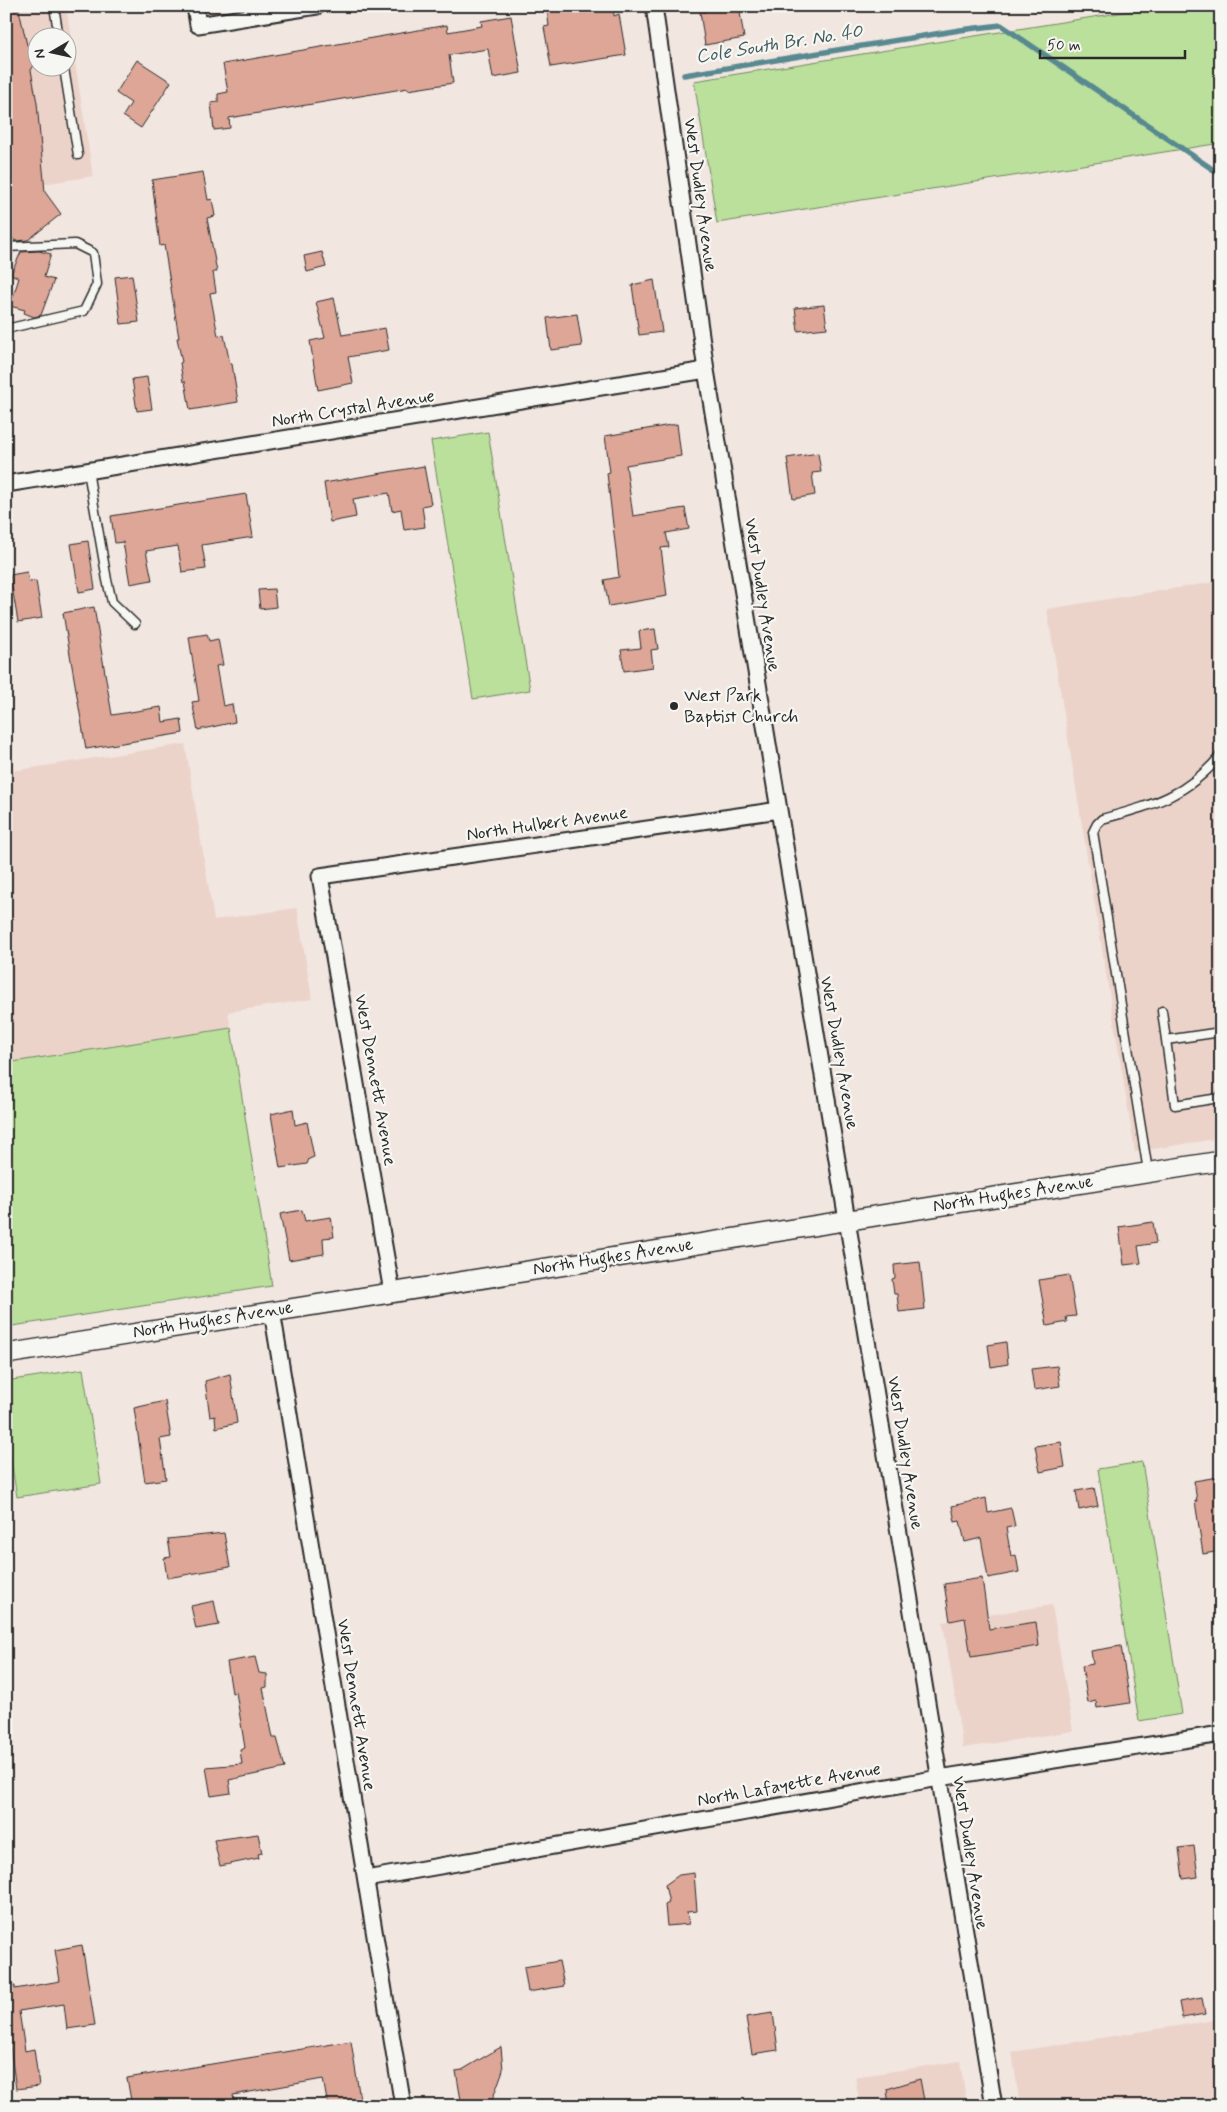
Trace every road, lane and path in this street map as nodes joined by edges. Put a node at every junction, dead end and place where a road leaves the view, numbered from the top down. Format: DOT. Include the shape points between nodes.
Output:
graph roads {
  1 [pos="54,6"];
  2 [pos="195,6"];
  3 [pos="318,6"];
  4 [pos="654,6"];
  5 [pos="57,28"];
  6 [pos="66,78"];
  7 [pos="78,155"];
  8 [pos="6,247"];
  9 [pos="6,329"];
  10 [pos="706,370"];
  11 [pos="88,471"];
  12 [pos="6,484"];
  13 [pos="135,624"];
  14 [pos="1221,755"];
  15 [pos="779,810"];
  16 [pos="320,876"];
  17 [pos="1162,1011"];
  18 [pos="1221,1032"];
  19 [pos="1166,1040"];
  20 [pos="1220,1096"];
  21 [pos="1221,1108"];
  22 [pos="1221,1161"];
  23 [pos="1148,1173"];
  24 [pos="848,1220"];
  25 [pos="392,1292"];
  26 [pos="272,1311"];
  27 [pos="6,1354"];
  28 [pos="1221,1734"];
  29 [pos="939,1778"];
  30 [pos="366,1879"];
  31 [pos="403,2106"];
  32 [pos="994,2106"];
  1 -- 5 [label="lane"];
  2 -- 3 [label="street" via="198,26"];
  4 -- 10 [label="street, West Dudley Avenue"];
  6 -- 7 [label="lane"];
  8 -- 9 [label="lane" via="74,244 93,254 97,284 84,311"];
  10 -- 11 [label="street, North Crystal Avenue"];
  10 -- 15 [label="street, West Dudley Avenue"];
  11 -- 12 [label="street, North Crystal Avenue"];
  11 -- 13 [label="lane" via="112,602"];
  14 -- 23 [label="lane" via="1190,786 1152,805 1102,819 1093,832"];
  15 -- 16 [label="street, North Hulbert Avenue"];
  15 -- 24 [label="street, West Dudley Avenue"];
  16 -- 25 [label="street, West Dennett Avenue"];
  17 -- 19 [label="lane"];
  18 -- 19 [label="lane"];
  19 -- 20 [label="lane" via="1175,1104"];
  20 -- 21 [label="lane"];
  22 -- 23 [label="street, North Hughes Avenue"];
  23 -- 24 [label="street, North Hughes Avenue"];
  24 -- 25 [label="street, North Hughes Avenue"];
  24 -- 29 [label="street, West Dudley Avenue"];
  25 -- 26 [label="street, North Hughes Avenue"];
  26 -- 27 [label="street, North Hughes Avenue"];
  26 -- 30 [label="street, West Dennett Avenue"];
  28 -- 29 [label="street, North Lafayette Avenue"];
  29 -- 30 [label="street, North Lafayette Avenue"];
  29 -- 32 [label="street, West Dudley Avenue"];
  30 -- 31 [label="street, West Dennett Avenue"];
}
